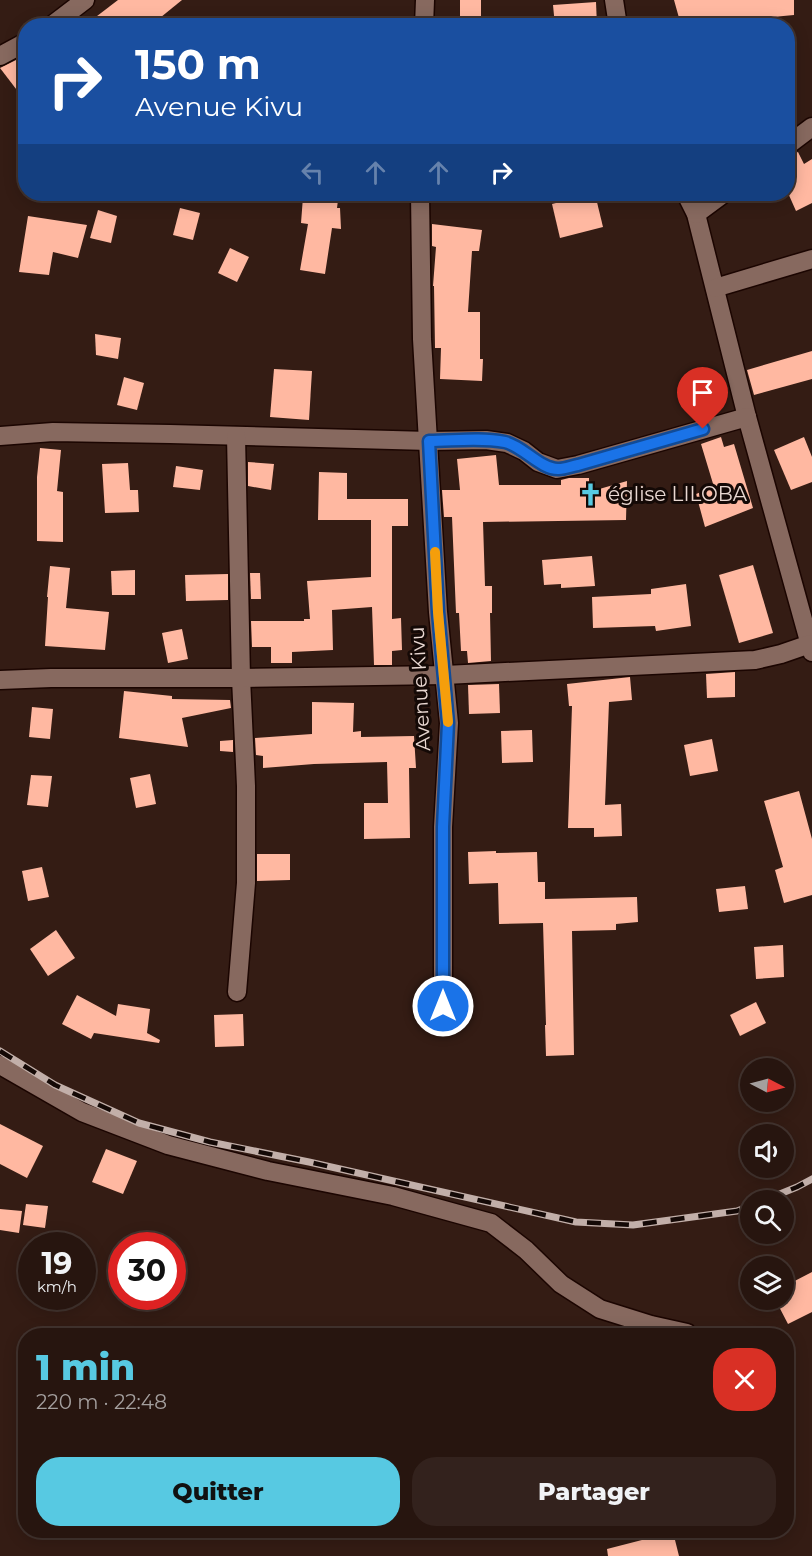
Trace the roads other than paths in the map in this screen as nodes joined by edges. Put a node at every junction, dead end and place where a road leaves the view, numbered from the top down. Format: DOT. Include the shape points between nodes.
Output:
graph roads {
  1 [pos="85,0"];
  2 [pos="425,0"];
  3 [pos="614,0"];
  4 [pos="61,18"];
  5 [pos="424,18"];
  6 [pos="617,18"];
  7 [pos="18,46"];
  8 [pos="0,56"];
  9 [pos="812,127"];
  10 [pos="795,140"];
  11 [pos="420,201"];
  12 [pos="690,201"];
  13 [pos="714,201"];
  14 [pos="696,214"];
  15 [pos="812,259"];
  16 [pos="715,288"];
  17 [pos="747,417"];
  18 [pos="0,436"];
  19 [pos="236,436"];
  20 [pos="429,441"];
  21 [pos="811,648"];
  22 [pos="445,675"];
  23 [pos="241,678"];
  24 [pos="0,680"];
  25 [pos="237,992"];
  26 [pos="443,1006"];
  27 [pos="0,1065"];
  28 [pos="664,1328"];
  1 -- 4 [label="street"];
  2 -- 5 [label="street"];
  3 -- 6 [label="street"];
  7 -- 8 [label="street"];
  9 -- 10 [label="street"];
  11 -- 20 [label="street, Avenue Kivu" via="422,339"];
  12 -- 14 [label="street"];
  13 -- 14 [label="street"];
  14 -- 16 [label="street"];
  15 -- 16 [label="street"];
  16 -- 17 [label="street"];
  17 -- 20 [label="street" via="557,469 507,443"];
  17 -- 21 [label="street"];
  18 -- 19 [label="street" via="53,432"];
  19 -- 20 [label="street"];
  19 -- 23 [label="street"];
  20 -- 22 [label="street, Avenue Kivu"];
  21 -- 22 [label="street" via="755,660"];
  22 -- 23 [label="street"];
  22 -- 26 [label="street, Avenue Kivu" via="448,723 443,827"];
  23 -- 24 [label="street"];
  23 -- 25 [label="street" via="246,883"];
  27 -- 28 [label="street" via="82,1112 168,1145 268,1171 393,1196 490,1223 561,1284 600,1309"];
}
